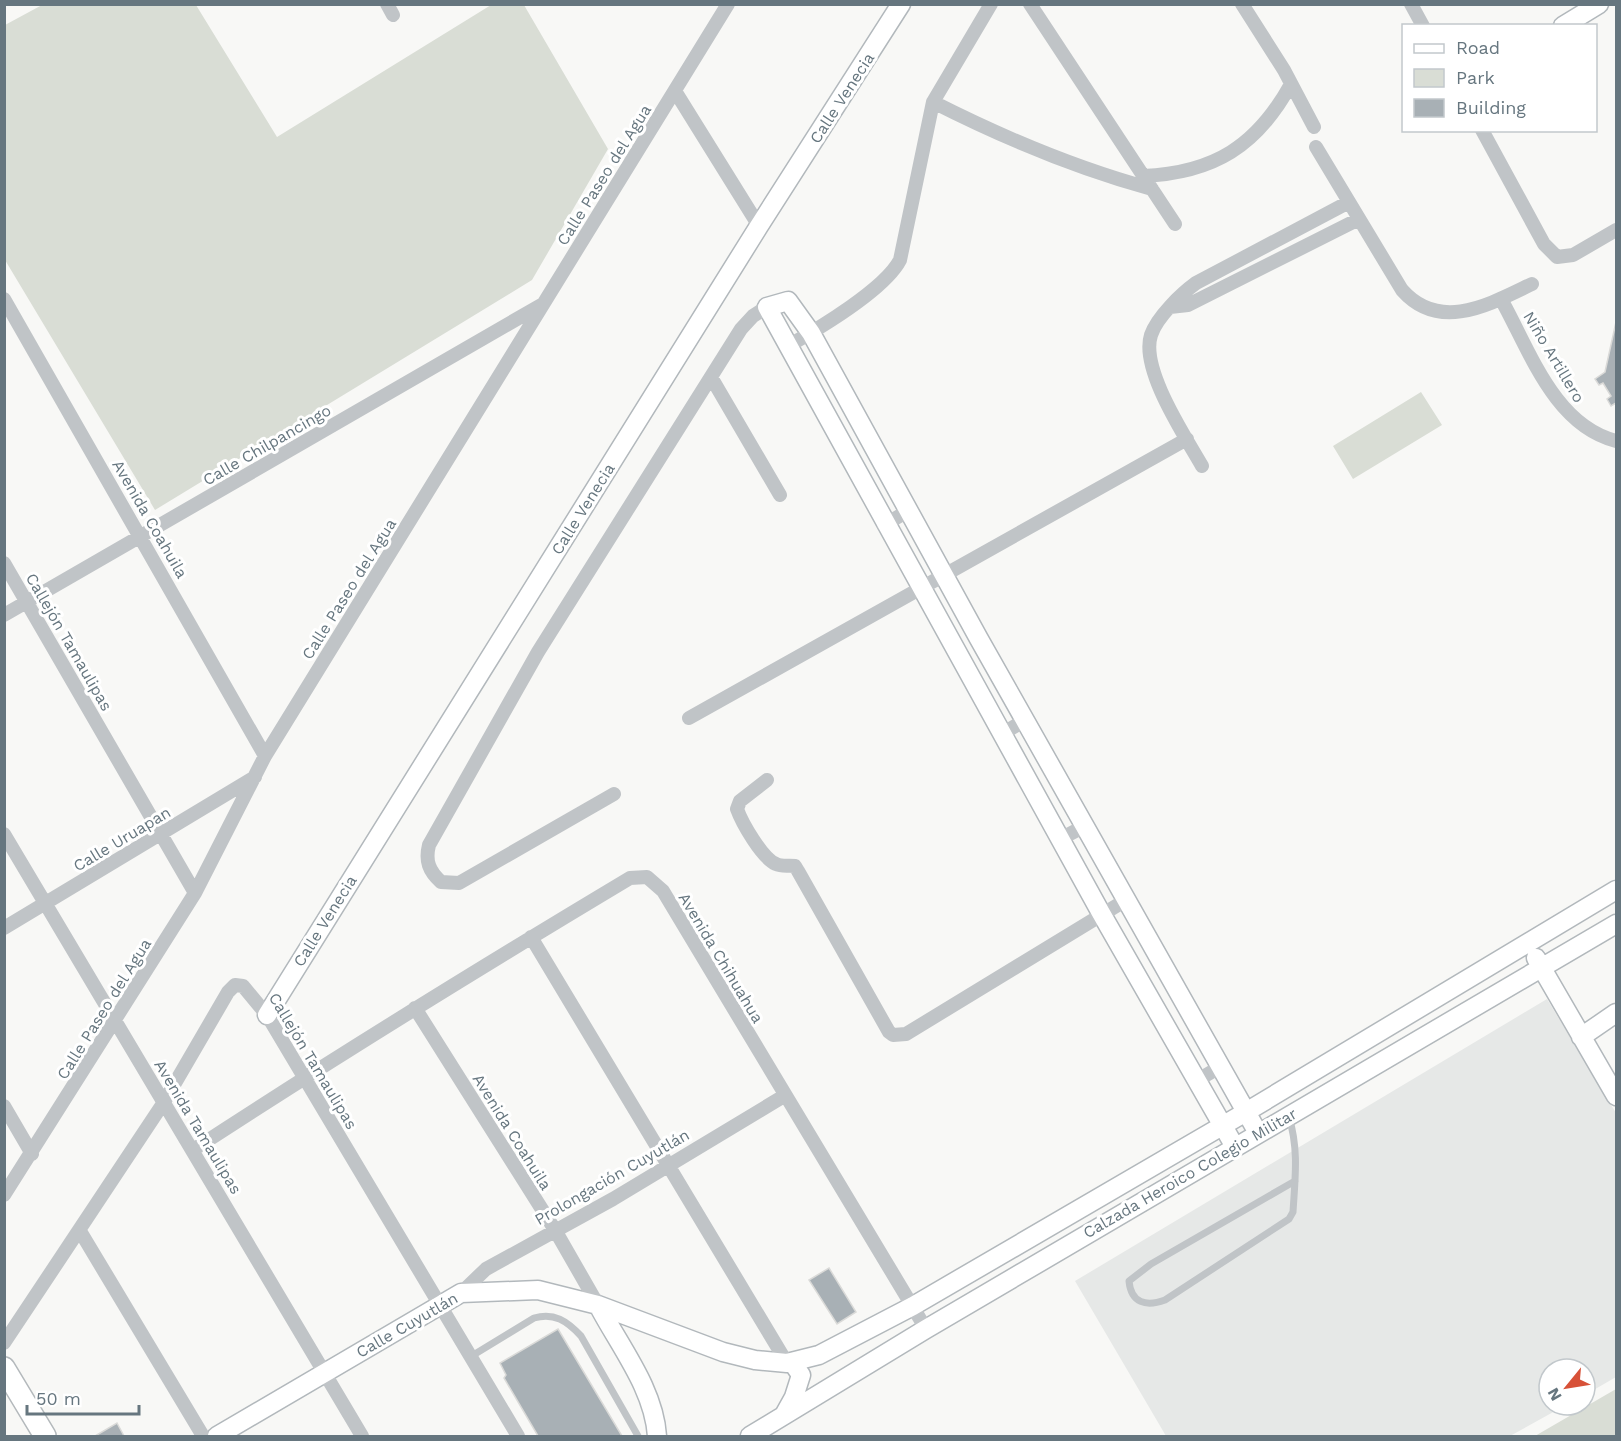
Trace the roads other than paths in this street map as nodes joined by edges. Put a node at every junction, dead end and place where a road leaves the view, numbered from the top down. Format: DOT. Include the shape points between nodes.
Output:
graph roads {
  1 [pos="728,4"];
  2 [pos="901,4"];
  3 [pos="992,4"];
  4 [pos="1030,4"];
  5 [pos="1242,4"];
  6 [pos="1411,4"];
  7 [pos="1599,4"];
  8 [pos="1422,24"];
  9 [pos="1566,24"];
  10 [pos="1291,84"];
  11 [pos="675,91"];
  12 [pos="933,102"];
  13 [pos="1314,127"];
  14 [pos="1483,132"];
  15 [pos="1316,147"];
  16 [pos="1143,176"];
  17 [pos="1152,189"];
  18 [pos="1349,202"];
  19 [pos="1359,219"];
  20 [pos="1175,224"];
  21 [pos="759,226"];
  22 [pos="1617,230"];
  23 [pos="1532,284"];
  24 [pos="1501,299"];
  25 [pos="5,300"];
  26 [pos="545,302"];
  27 [pos="767,307"];
  28 [pos="1170,307"];
  29 [pos="811,333"];
  30 [pos="788,346"];
  31 [pos="711,377"];
  32 [pos="1186,439"];
  33 [pos="1617,441"];
  34 [pos="1202,466"];
  35 [pos="780,495"];
  36 [pos="908,511"];
  37 [pos="884,525"];
  38 [pos="142,536"];
  39 [pos="4,563"];
  40 [pos="945,576"];
  41 [pos="921,589"];
  42 [pos="27,602"];
  43 [pos="4,615"];
  44 [pos="979,639"];
  45 [pos="956,653"];
  46 [pos="688,718"];
  47 [pos="1025,720"];
  48 [pos="1002,734"];
  49 [pos="265,756"];
  50 [pos="255,777"];
  51 [pos="767,780"];
  52 [pos="614,794"];
  53 [pos="1084,826"];
  54 [pos="4,834"];
  55 [pos="162,835"];
  56 [pos="1060,839"];
  57 [pos="195,893"];
  58 [pos="1615,895"];
  59 [pos="1126,900"];
  60 [pos="45,905"];
  61 [pos="1101,914"];
  62 [pos="1617,924"];
  63 [pos="4,928"];
  64 [pos="531,937"];
  65 [pos="1527,944"];
  66 [pos="1541,967"];
  67 [pos="415,1008"];
  68 [pos="1617,1013"];
  69 [pos="267,1015"];
  70 [pos="115,1023"];
  71 [pos="1581,1037"];
  72 [pos="1220,1067"];
  73 [pos="304,1077"];
  74 [pos="1196,1081"];
  75 [pos="784,1096"];
  76 [pos="1617,1096"];
  77 [pos="164,1102"];
  78 [pos="4,1106"];
  79 [pos="1246,1112"];
  80 [pos="1289,1115"];
  81 [pos="1222,1126"];
  82 [pos="1258,1133"];
  83 [pos="1235,1147"];
  84 [pos="193,1150"];
  85 [pos="32,1154"];
  86 [pos="669,1165"];
  87 [pos="1295,1181"];
  88 [pos="4,1195"];
  89 [pos="555,1230"];
  90 [pos="80,1231"];
  91 [pos="461,1293"];
  92 [pos="439,1305"];
  93 [pos="598,1305"];
  94 [pos="914,1306"];
  95 [pos="926,1329"];
  96 [pos="4,1343"];
  97 [pos="470,1357"];
  98 [pos="789,1362"];
  99 [pos="4,1368"];
  100 [pos="323,1373"];
  101 [pos="783,1417"];
  102 [pos="769,1432"];
  103 [pos="45,1437"];
  104 [pos="204,1437"];
  105 [pos="217,1437"];
  106 [pos="362,1437"];
  107 [pos="518,1437"];
  108 [pos="638,1437"];
  109 [pos="657,1437"];
  110 [pos="750,1437"];
  1 -- 11 [label="street, Calle Paseo del Agua"];
  2 -- 21 [label="street, Calle Venecia"];
  3 -- 12 [label="street"];
  4 -- 16 [label="street"];
  5 -- 10 [label="street"];
  6 -- 8 [label="street"];
  7 -- 9 [label="street"];
  10 -- 13 [label="street"];
  10 -- 16 [label="street" via="1262,128 1227,155 1196,169"];
  11 -- 21 [label="street"];
  11 -- 26 [label="street, Calle Paseo del Agua"];
  12 -- 17 [label="street" via="1054,158"];
  12 -- 29 [label="street" via="900,260 894,271"];
  14 -- 22 [label="street" via="1544,244 1557,257 1573,255"];
  15 -- 18 [label="street"];
  16 -- 17 [label="street"];
  17 -- 20 [label="street"];
  18 -- 19 [label="street"];
  18 -- 28 [label="street" via="1196,283"];
  19 -- 24 [label="street" via="1410,299 1438,312 1462,313"];
  19 -- 28 [label="street" via="1204,298"];
  21 -- 69 [label="street, Calle Venecia"];
  23 -- 24 [label="street"];
  24 -- 33 [label="street, Niño Artillero" via="1565,411 1586,430"];
  25 -- 38 [label="street, Avenida Coahuila"];
  26 -- 38 [label="street, Calle Chilpancingo"];
  26 -- 49 [label="street, Calle Paseo del Agua"];
  27 -- 29 [label="street" via="788,302"];
  27 -- 30 [label="street"];
  27 -- 31 [label="street" via="741,329"];
  28 -- 32 [label="street" via="1151,334 1149,354 1154,374"];
  29 -- 30 [label="street"];
  29 -- 36 [label="street"];
  30 -- 37 [label="street"];
  31 -- 35 [label="street"];
  31 -- 52 [label="street" via="538,652 486,743 429,845 426,856 431,872 441,882 459,883"];
  32 -- 34 [label="street"];
  32 -- 40 [label="street"];
  36 -- 37 [label="street"];
  36 -- 40 [label="street"];
  37 -- 41 [label="street"];
  38 -- 42 [label="street, Calle Chilpancingo"];
  38 -- 49 [label="street, Avenida Coahuila"];
  39 -- 42 [label="street, Callejón Tamaulipas"];
  40 -- 41 [label="street"];
  40 -- 44 [label="street"];
  41 -- 45 [label="street"];
  41 -- 46 [label="street"];
  42 -- 43 [label="street, Calle Chilpancingo"];
  42 -- 55 [label="street, Callejón Tamaulipas"];
  44 -- 45 [label="street"];
  44 -- 47 [label="street"];
  45 -- 48 [label="street"];
  47 -- 48 [label="street"];
  47 -- 53 [label="street"];
  48 -- 56 [label="street"];
  49 -- 50 [label="street, Calle Paseo del Agua"];
  50 -- 55 [label="street, Calle Uruapan"];
  50 -- 57 [label="street, Calle Paseo del Agua"];
  51 -- 61 [label="street" via="740,801 736,809 766,858 781,866 795,866 893,1035 906,1034"];
  53 -- 56 [label="street"];
  53 -- 59 [label="street"];
  54 -- 60 [label="street, Avenida Tamaulipas"];
  55 -- 57 [label="street, Callejón Tamaulipas"];
  55 -- 60 [label="street, Calle Uruapan"];
  56 -- 61 [label="street"];
  57 -- 70 [label="street, Calle Paseo del Agua"];
  58 -- 65 [label="street, Calzada Heroico Colegio Militar"];
  59 -- 61 [label="street"];
  59 -- 72 [label="street"];
  60 -- 63 [label="street, Calle Uruapan"];
  60 -- 70 [label="street, Avenida Tamaulipas"];
  61 -- 74 [label="street"];
  62 -- 66 [label="street, Calzada Heroico Colegio Militar"];
  64 -- 67 [label="street, Avenida Chihuahua"];
  64 -- 75 [label="street, Avenida Chihuahua" via="630,878 647,877 663,891"];
  64 -- 86 [label="street"];
  65 -- 66 [label="street"];
  65 -- 79 [label="street, Calzada Heroico Colegio Militar"];
  66 -- 71 [label="street"];
  66 -- 80 [label="street, Calzada Heroico Colegio Militar"];
  67 -- 73 [label="street, Avenida Chihuahua"];
  67 -- 89 [label="street, Avenida Coahuila"];
  68 -- 71 [label="street"];
  69 -- 73 [label="street, Callejón Tamaulipas"];
  69 -- 77 [label="street, Callejón Tamaulipas" via="243,986 235,986"];
  70 -- 77 [label="street, Avenida Tamaulipas"];
  70 -- 85 [label="street, Calle Paseo del Agua"];
  71 -- 76 [label="street"];
  72 -- 74 [label="street"];
  72 -- 79 [label="street"];
  73 -- 84 [label="street, Avenida Chihuahua"];
  73 -- 92 [label="street, Callejón Tamaulipas"];
  74 -- 81 [label="street"];
  75 -- 86 [label="street, Prolongación Cuyutlán"];
  75 -- 94 [label="street, Avenida Chihuahua"];
  77 -- 84 [label="street, Avenida Tamaulipas"];
  77 -- 90 [label="street, Callejón Tamaulipas"];
  78 -- 85 [label="street"];
  79 -- 81 [label="street, Calzada Heroico Colegio Militar"];
  79 -- 82 [label="street"];
  80 -- 82 [label="street, Calzada Heroico Colegio Militar"];
  80 -- 87 [label="lane" via="1296,1138"];
  81 -- 83 [label="street"];
  81 -- 94 [label="street, Calzada Heroico Colegio Militar"];
  82 -- 83 [label="street, Calzada Heroico Colegio Militar"];
  83 -- 95 [label="street, Calzada Heroico Colegio Militar"];
  84 -- 100 [label="street, Avenida Tamaulipas"];
  85 -- 88 [label="street, Calle Paseo del Agua"];
  86 -- 89 [label="street, Prolongación Cuyutlán"];
  86 -- 98 [label="street"];
  87 -- 87 [label="lane" via="1293,1212 1282,1225 1165,1300 1152,1305 1141,1303 1130,1292 1129,1281 1151,1264"];
  89 -- 91 [label="street, Prolongación Cuyutlán" via="486,1269"];
  89 -- 93 [label="street, Avenida Coahuila"];
  90 -- 96 [label="street, Callejón Tamaulipas"];
  90 -- 104 [label="street"];
  91 -- 92 [label="street, Calle Cuyutlán"];
  91 -- 93 [label="street, Calle Cuyutlán" via="538,1290"];
  92 -- 97 [label="street, Callejón Tamaulipas"];
  92 -- 100 [label="street, Calle Cuyutlán"];
  93 -- 98 [label="street, Calle Cuyutlán" via="723,1352 755,1360"];
  93 -- 109 [label="street" via="645,1390 655,1414"];
  94 -- 95 [label="street, Avenida Chihuahua"];
  94 -- 98 [label="street, Calzada Heroico Colegio Militar" via="819,1355"];
  95 -- 101 [label="street, Calzada Heroico Colegio Militar"];
  97 -- 107 [label="street, Callejón Tamaulipas"];
  97 -- 108 [label="lane" via="534,1318 546,1314 557,1317 581,1336"];
  98 -- 101 [label="street" via="801,1375"];
  99 -- 103 [label="main road"];
  100 -- 105 [label="street, Calle Cuyutlán"];
  100 -- 106 [label="street, Avenida Tamaulipas"];
  101 -- 102 [label="street, Calzada Heroico Colegio Militar"];
  102 -- 110 [label="street, Calzada Heroico Colegio Militar"];
}
